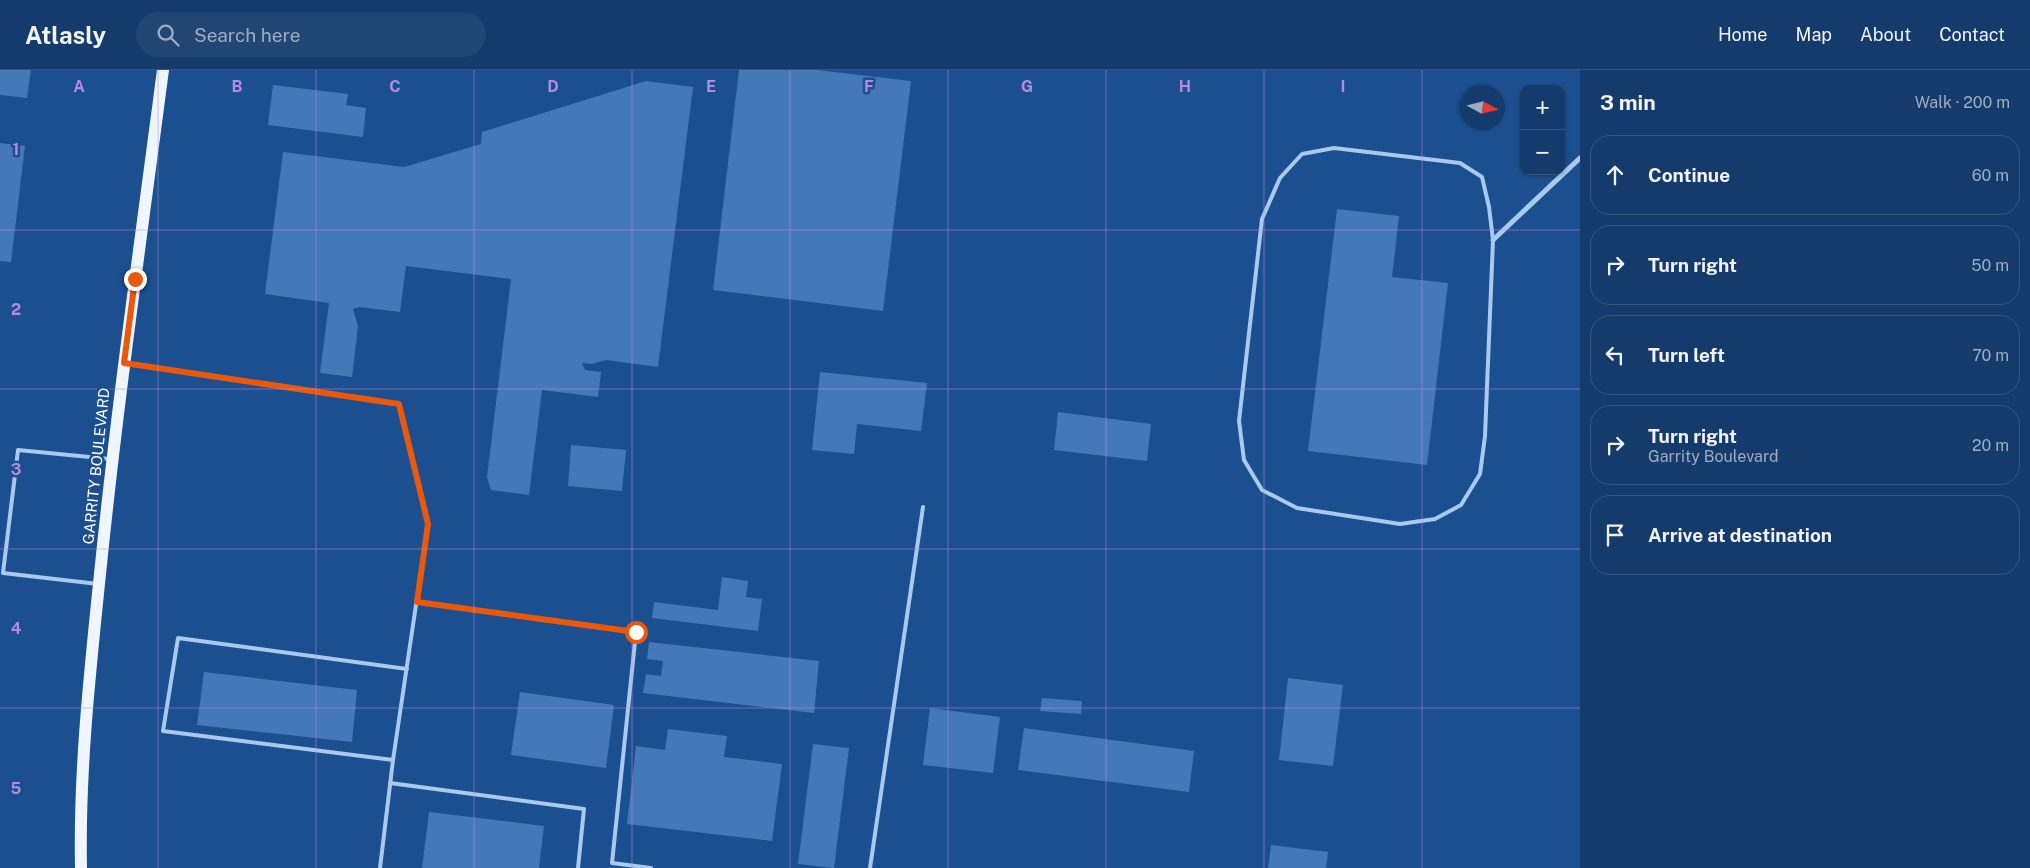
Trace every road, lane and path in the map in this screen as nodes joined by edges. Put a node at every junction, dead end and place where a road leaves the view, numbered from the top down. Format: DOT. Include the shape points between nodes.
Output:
graph roads {
  1 [pos="163,70"];
  2 [pos="1580,158"];
  3 [pos="1493,240"];
  4 [pos="124,363"];
  5 [pos="112,459"];
  6 [pos="923,507"];
  7 [pos="99,584"];
  8 [pos="417,602"];
  9 [pos="407,669"];
  10 [pos="393,760"];
  11 [pos="390,783"];
  12 [pos="81,868"];
  13 [pos="380,868"];
  14 [pos="578,868"];
  15 [pos="651,868"];
  16 [pos="870,868"];
  1 -- 4 [label="main road, GARRITY BOULEVARD"];
  2 -- 3 [label="street"];
  3 -- 3 [label="lane" via="1490,207 1482,177 1460,163 1334,148 1302,154 1280,178 1262,220 1240,421 1244,460 1262,490 1297,508 1400,524 1435,519 1461,505 1480,474 1485,436"];
  4 -- 5 [label="main road, GARRITY BOULEVARD"];
  4 -- 8 [label="lane" via="399,404 428,524"];
  5 -- 7 [label="main road, GARRITY BOULEVARD"];
  5 -- 7 [label="lane" via="18,450 4,573"];
  6 -- 16 [label="lane"];
  7 -- 12 [label="main road, GARRITY BOULEVARD" via="80,814"];
  8 -- 9 [label="lane"];
  8 -- 15 [label="lane" via="636,632 612,863"];
  9 -- 10 [label="lane"];
  9 -- 10 [label="lane" via="178,638 163,730"];
  10 -- 11 [label="lane"];
  11 -- 13 [label="lane"];
  11 -- 14 [label="lane" via="584,809"];
}
